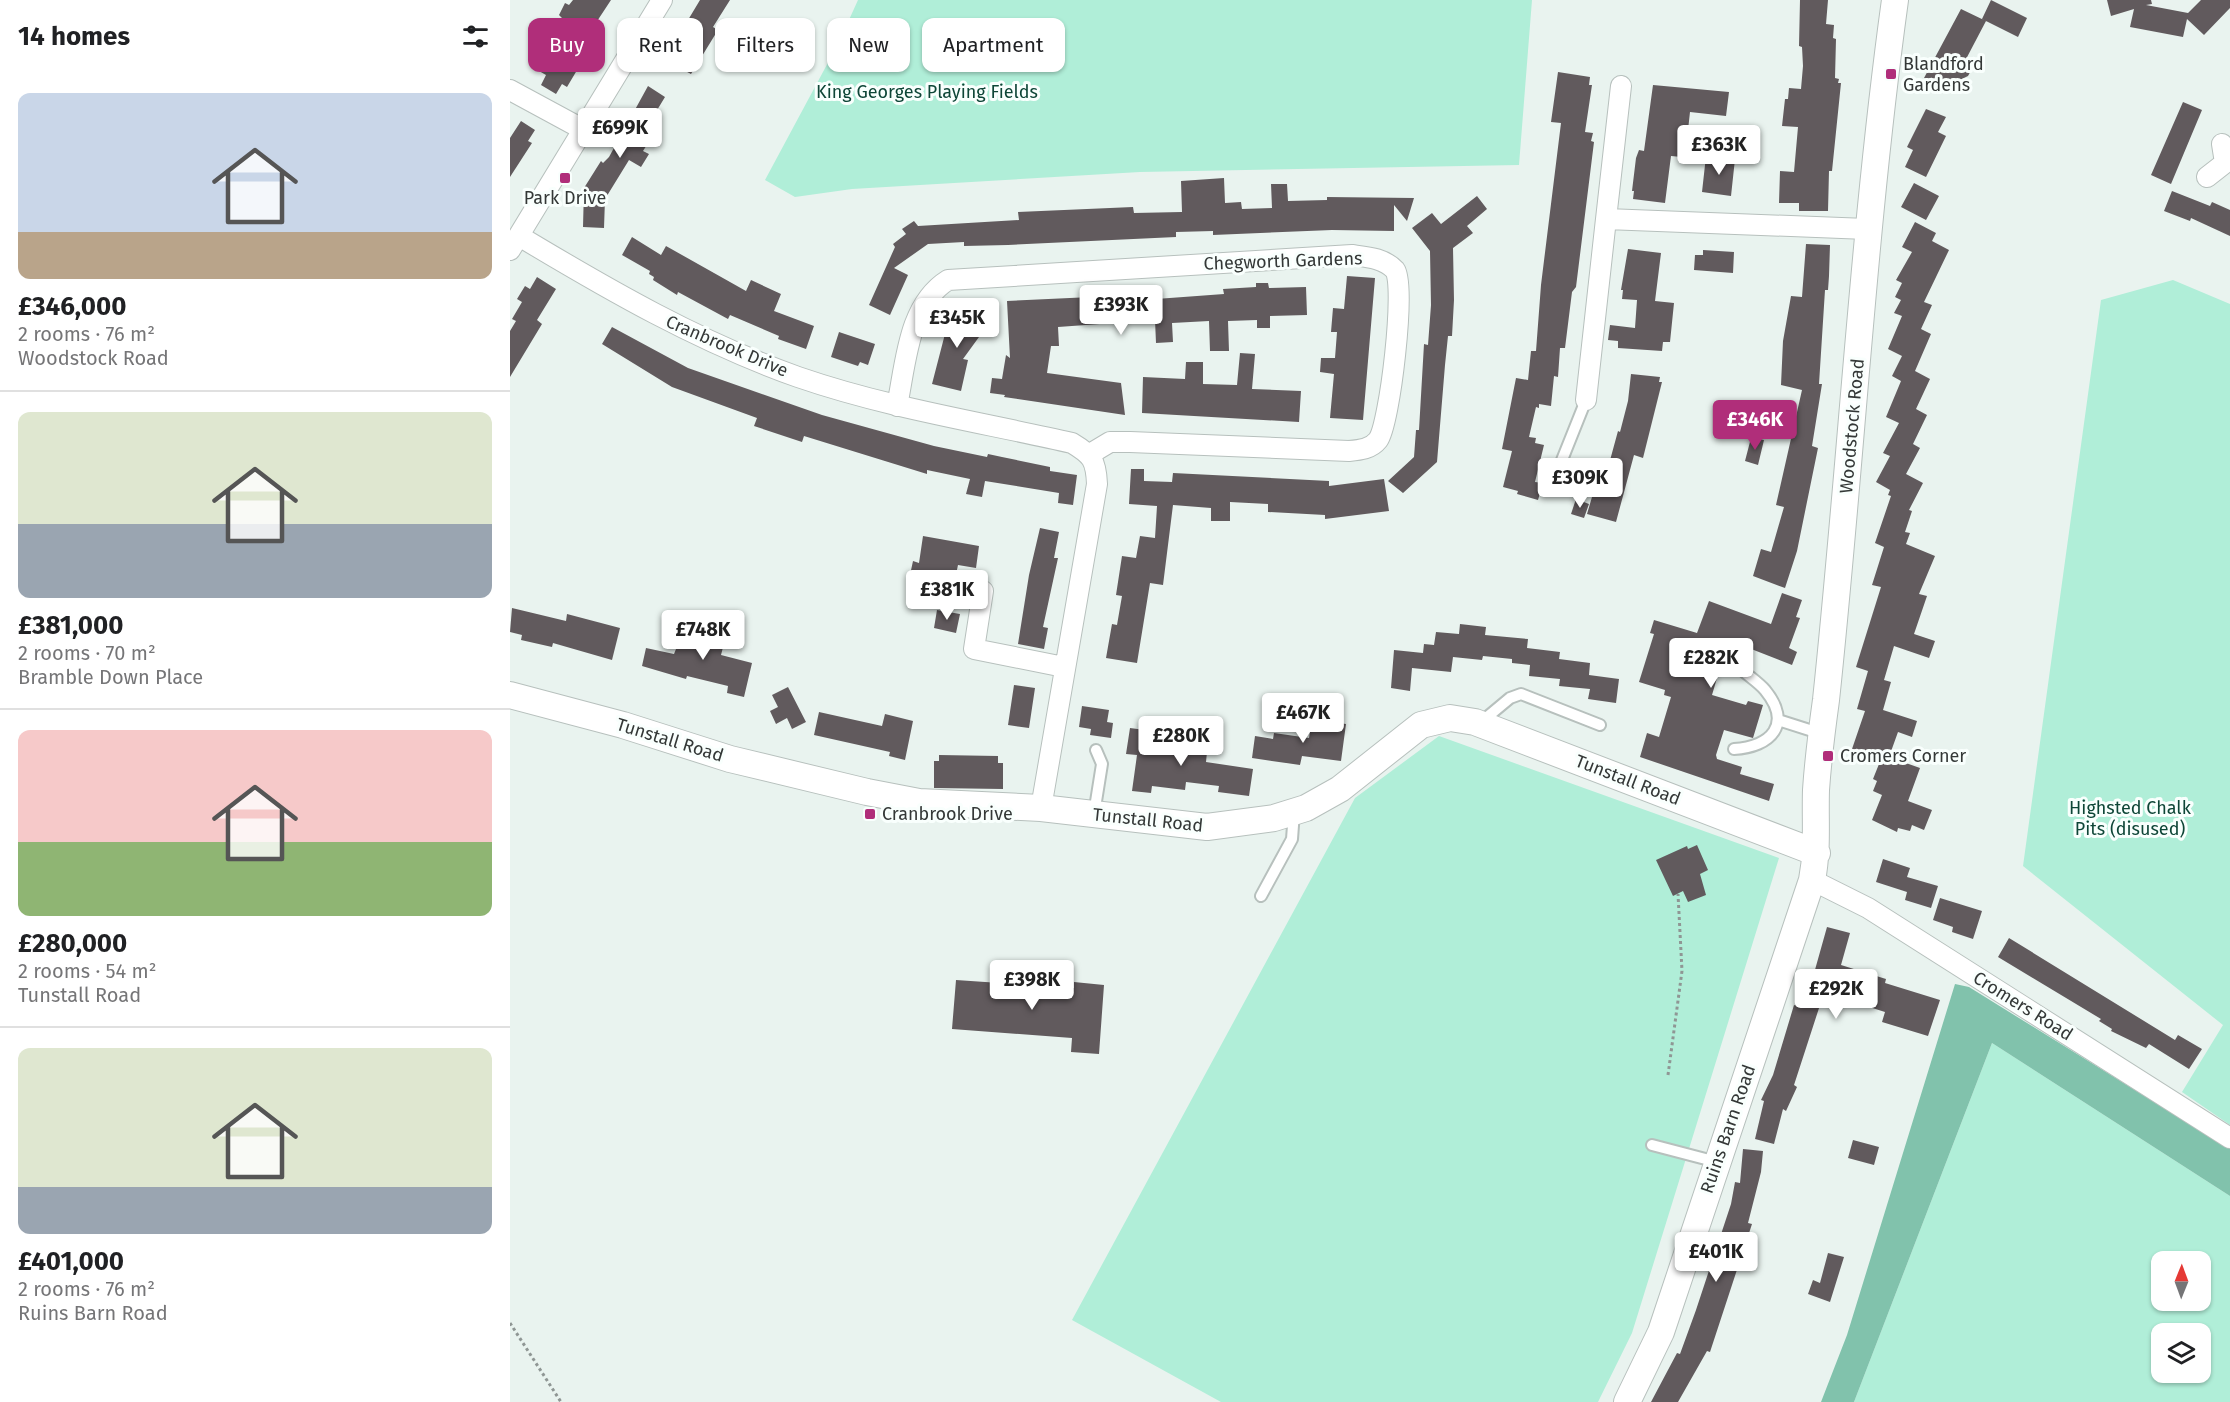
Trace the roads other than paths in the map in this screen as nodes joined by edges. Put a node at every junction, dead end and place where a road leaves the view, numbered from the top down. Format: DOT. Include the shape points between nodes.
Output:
graph roads {
  1 [pos="662,0"];
  2 [pos="1895,0"];
  3 [pos="1621,86"];
  4 [pos="510,90"];
  5 [pos="584,130"];
  6 [pos="2226,158"];
  7 [pos="2207,177"];
  8 [pos="1606,219"];
  9 [pos="1868,229"];
  10 [pos="514,243"];
  11 [pos="1586,400"];
  12 [pos="897,406"];
  13 [pos="1090,454"];
  14 [pos="1546,474"];
  15 [pos="983,591"];
  16 [pos="1064,667"];
  17 [pos="1743,671"];
  18 [pos="510,695"];
  19 [pos="1778,720"];
  20 [pos="1480,724"];
  21 [pos="1600,725"];
  22 [pos="1822,734"];
  23 [pos="1734,749"];
  24 [pos="1096,750"];
  25 [pos="1041,808"];
  26 [pos="1294,812"];
  27 [pos="1094,814"];
  28 [pos="1817,853"];
  29 [pos="1812,880"];
  30 [pos="1261,896"];
  31 [pos="2230,1138"];
  32 [pos="1652,1145"];
  33 [pos="1717,1162"];
  34 [pos="1627,1402"];
  1 -- 5 [label="street"];
  2 -- 9 [label="street, Woodstock Road" via="1884,67"];
  3 -- 8 [label="street"];
  4 -- 5 [label="street"];
  5 -- 10 [label="street"];
  6 -- 7 [label="street"];
  8 -- 9 [label="street"];
  8 -- 11 [label="street"];
  9 -- 22 [label="street, Woodstock Road"];
  10 -- 12 [label="street, Cranbrook Drive" via="701,338 798,376"];
  11 -- 14 [label="lane" via="1558,470"];
  12 -- 13 [label="street, Cranbrook Drive" via="1072,443"];
  12 -- 13 [label="street, Chegworth Gardens" via="916,320 934,289 948,280 1352,255 1374,258 1395,270 1400,280 1389,410 1377,442 1365,450 1110,442"];
  13 -- 16 [label="street" via="1097,484"];
  15 -- 16 [label="street" via="974,649"];
  16 -- 25 [label="street"];
  17 -- 19 [label="lane" via="1765,690"];
  18 -- 25 [label="street, Tunstall Road" via="822,783 919,802"];
  19 -- 22 [label="lane"];
  19 -- 23 [label="lane" via="1773,735 1763,744"];
  20 -- 21 [label="lane" via="1510,698 1521,694"];
  20 -- 26 [label="street, Tunstall Road" via="1450,718 1421,725 1340,789"];
  20 -- 28 [label="street, Tunstall Road"];
  22 -- 28 [label="street, Woodstock Road" via="1816,790"];
  24 -- 27 [label="lane" via="1102,764"];
  25 -- 27 [label="street, Tunstall Road"];
  26 -- 27 [label="street, Tunstall Road" via="1246,824 1207,827"];
  26 -- 30 [label="lane" via="1292,839"];
  28 -- 29 [label="street, Ruins Barn Road"];
  29 -- 31 [label="street, Cromers Road" via="1868,908"];
  29 -- 33 [label="street, Ruins Barn Road"];
  32 -- 33 [label="lane"];
  33 -- 34 [label="street, Ruins Barn Road" via="1661,1332"];
}
